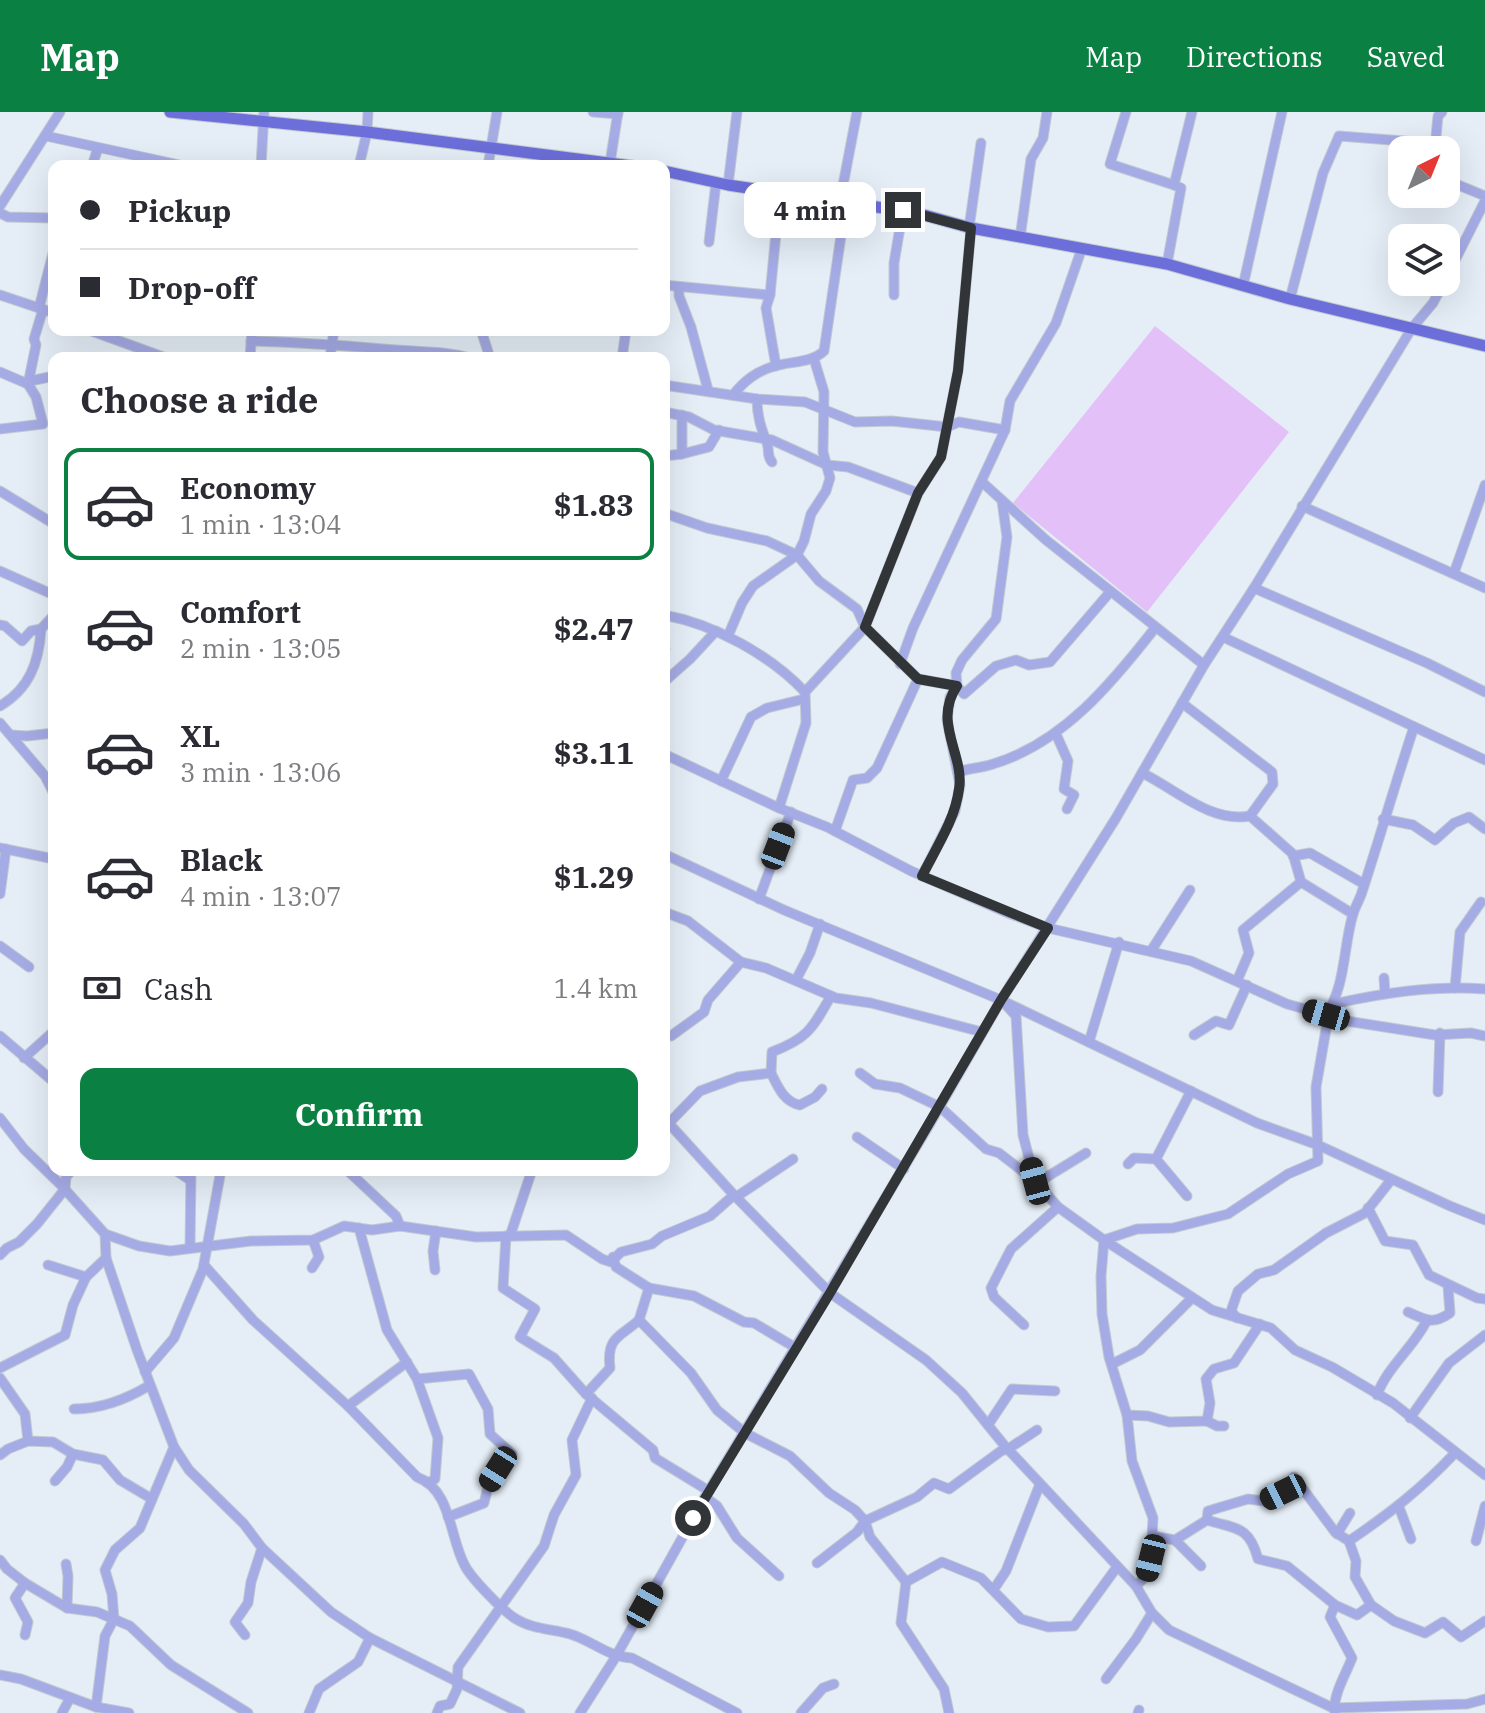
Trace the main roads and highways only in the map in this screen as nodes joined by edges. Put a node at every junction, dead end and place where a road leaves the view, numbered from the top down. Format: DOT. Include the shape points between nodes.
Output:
graph roads {
  1 [pos="170,112"];
  2 [pos="264,116"];
  3 [pos="589,160"];
  4 [pos="670,172"];
  5 [pos="1485,346"];
  1 -- 2 [label="main road"];
  2 -- 3 [label="main road"];
  4 -- 5 [label="main road" via="903,210 970,228 1167,264"];
}
